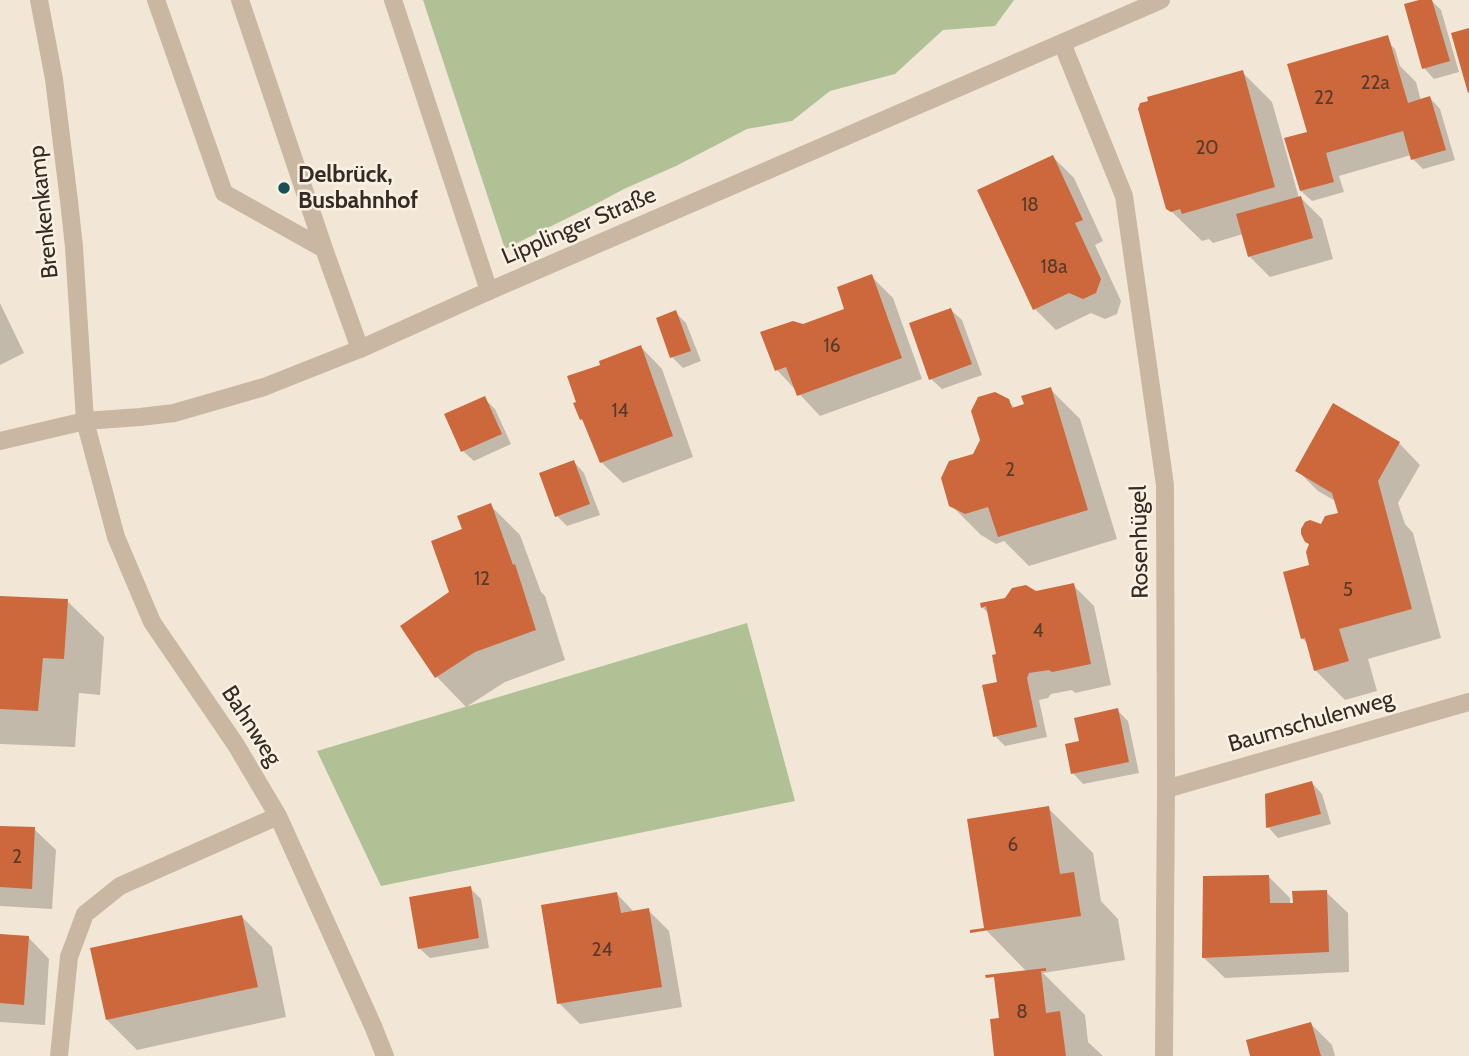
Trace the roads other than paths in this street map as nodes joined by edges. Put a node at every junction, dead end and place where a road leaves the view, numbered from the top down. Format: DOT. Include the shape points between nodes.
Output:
graph roads {
  1 [pos="39,0"];
  2 [pos="156,0"];
  3 [pos="240,0"];
  4 [pos="393,0"];
  5 [pos="1161,0"];
  6 [pos="1062,43"];
  7 [pos="324,249"];
  8 [pos="489,291"];
  9 [pos="360,349"];
  10 [pos="85,421"];
  11 [pos="0,441"];
  12 [pos="1469,702"];
  13 [pos="1166,789"];
  14 [pos="278,817"];
  15 [pos="59,1056"];
  16 [pos="384,1056"];
  17 [pos="1164,1056"];
  1 -- 10 [label="street, Brenkenkamp" via="69,201"];
  2 -- 7 [label="street" via="223,194"];
  3 -- 7 [label="street"];
  4 -- 8 [label="street"];
  5 -- 6 [label="street, Lipplinger Straße"];
  6 -- 8 [label="street, Lipplinger Straße"];
  6 -- 13 [label="street, Rosenhügel" via="1124,196 1165,485"];
  7 -- 9 [label="street"];
  8 -- 9 [label="street, Lipplinger Straße"];
  9 -- 10 [label="street, Lipplinger Straße" via="264,387 174,412"];
  10 -- 11 [label="street, Lipplinger Straße"];
  10 -- 14 [label="street, Bahnweg" via="116,537 152,622 236,745"];
  12 -- 13 [label="street, Baumschulenweg"];
  13 -- 17 [label="street, Rosenhügel"];
  14 -- 15 [label="street" via="120,886 85,914 69,957"];
  14 -- 16 [label="street, Bahnweg"];
}
